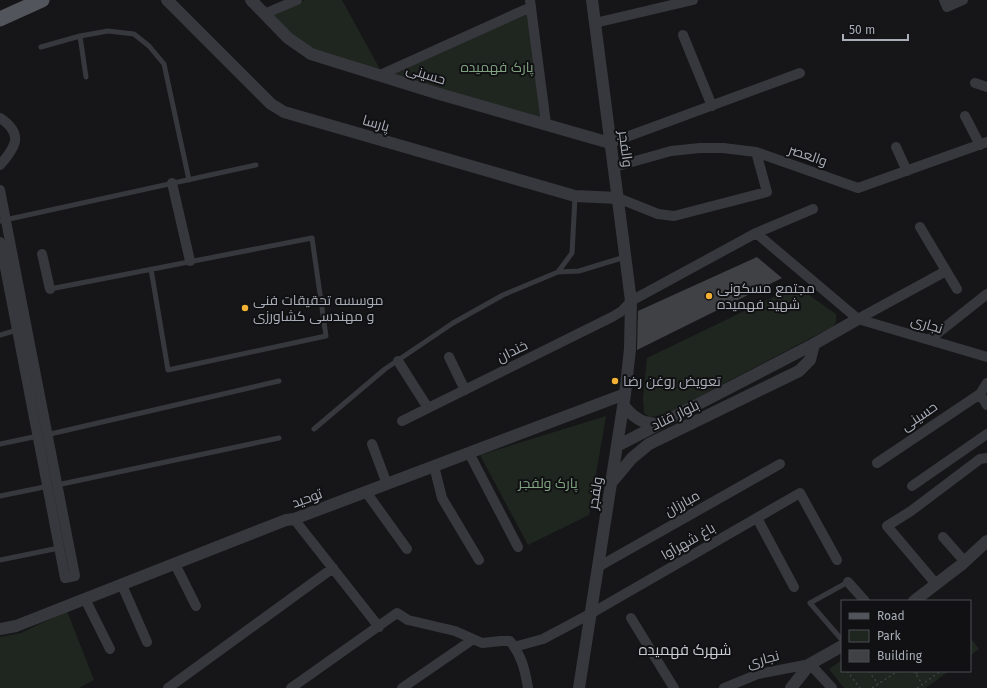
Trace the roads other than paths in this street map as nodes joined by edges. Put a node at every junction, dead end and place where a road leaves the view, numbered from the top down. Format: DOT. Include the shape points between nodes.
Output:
graph roads {
  1 [pos="42,0"];
  2 [pos="167,0"];
  3 [pos="252,0"];
  4 [pos="297,0"];
  5 [pos="592,0"];
  6 [pos="693,0"];
  7 [pos="944,0"];
  8 [pos="963,0"];
  9 [pos="530,4"];
  10 [pos="264,14"];
  11 [pos="0,19"];
  12 [pos="595,23"];
  13 [pos="683,35"];
  14 [pos="80,36"];
  15 [pos="41,47"];
  16 [pos="800,74"];
  17 [pos="380,75"];
  18 [pos="86,77"];
  19 [pos="975,83"];
  20 [pos="987,87"];
  21 [pos="712,106"];
  22 [pos="965,116"];
  23 [pos="0,118"];
  24 [pos="546,124"];
  25 [pos="610,143"];
  26 [pos="983,144"];
  27 [pos="896,147"];
  28 [pos="756,152"];
  29 [pos="0,165"];
  30 [pos="256,165"];
  31 [pos="614,167"];
  32 [pos="907,171"];
  33 [pos="189,180"];
  34 [pos="172,183"];
  35 [pos="0,190"];
  36 [pos="575,196"];
  37 [pos="618,198"];
  38 [pos="813,209"];
  39 [pos="3,220"];
  40 [pos="920,227"];
  41 [pos="756,233"];
  42 [pos="0,242"];
  43 [pos="42,254"];
  44 [pos="625,257"];
  45 [pos="190,261"];
  46 [pos="151,269"];
  47 [pos="946,271"];
  48 [pos="558,272"];
  49 [pos="50,289"];
  50 [pos="957,289"];
  51 [pos="987,294"];
  52 [pos="631,301"];
  53 [pos="858,319"];
  54 [pos="18,330"];
  55 [pos="0,335"];
  56 [pos="929,340"];
  57 [pos="814,344"];
  58 [pos="985,355"];
  59 [pos="449,357"];
  60 [pos="398,361"];
  61 [pos="279,381"];
  62 [pos="987,383"];
  63 [pos="465,390"];
  64 [pos="980,394"];
  65 [pos="625,400"];
  66 [pos="987,405"];
  67 [pos="428,408"];
  68 [pos="402,421"];
  69 [pos="659,424"];
  70 [pos="314,429"];
  71 [pos="987,434"];
  72 [pos="42,435"];
  73 [pos="279,438"];
  74 [pos="0,444"];
  75 [pos="372,444"];
  76 [pos="617,446"];
  77 [pos="469,453"];
  78 [pos="987,458"];
  79 [pos="876,463"];
  80 [pos="780,464"];
  81 [pos="434,466"];
  82 [pos="611,483"];
  83 [pos="387,484"];
  84 [pos="52,485"];
  85 [pos="912,486"];
  86 [pos="366,492"];
  87 [pos="0,496"];
  88 [pos="757,518"];
  89 [pos="294,519"];
  90 [pos="943,537"];
  91 [pos="987,540"];
  92 [pos="518,547"];
  93 [pos="59,548"];
  94 [pos="407,548"];
  95 [pos="0,560"];
  96 [pos="480,560"];
  97 [pos="837,560"];
  98 [pos="965,562"];
  99 [pos="175,564"];
  100 [pos="598,567"];
  101 [pos="333,568"];
  102 [pos="848,582"];
  103 [pos="936,584"];
  104 [pos="122,585"];
  105 [pos="794,586"];
  106 [pos="85,600"];
  107 [pos="864,600"];
  108 [pos="915,600"];
  109 [pos="196,606"];
  110 [pos="590,614"];
  111 [pos="631,618"];
  112 [pos="379,626"];
  113 [pos="0,629"];
  114 [pos="841,639"];
  115 [pos="472,640"];
  116 [pos="147,642"];
  117 [pos="514,647"];
  118 [pos="841,647"];
  119 [pos="110,648"];
  120 [pos="810,664"];
  121 [pos="168,688"];
  122 [pos="291,688"];
  123 [pos="402,688"];
  124 [pos="528,688"];
  125 [pos="579,688"];
  126 [pos="674,688"];
  127 [pos="724,688"];
  128 [pos="791,688"];
  129 [pos="832,688"];
  1 -- 11 [label="main road"];
  2 -- 36 [label="street, پارسا" via="271,104 284,112"];
  3 -- 10 [label="street, حسینی"];
  4 -- 10 [label="street"];
  5 -- 12 [label="street, والفجر"];
  6 -- 12 [label="street"];
  7 -- 8 [label="street" via="947,7"];
  9 -- 17 [label="street"];
  9 -- 24 [label="street"];
  10 -- 17 [label="street, حسینی" via="288,38 311,54"];
  12 -- 25 [label="street, والفجر"];
  13 -- 21 [label="street"];
  14 -- 15 [label="lane"];
  14 -- 18 [label="lane"];
  14 -- 33 [label="lane" via="108,31 134,34 149,46 164,64"];
  16 -- 21 [label="street"];
  17 -- 24 [label="street, حسینی"];
  19 -- 20 [label="street"];
  21 -- 25 [label="street"];
  22 -- 26 [label="street"];
  23 -- 29 [label="street" via="14,131 16,142 11,153"];
  24 -- 25 [label="street, حسینی"];
  25 -- 31 [label="street, والفجر"];
  26 -- 32 [label="street, والعصر"];
  27 -- 32 [label="street"];
  28 -- 31 [label="street, والعصر" via="723,148 671,151"];
  28 -- 32 [label="street, والعصر" via="858,188"];
  28 -- 37 [label="street" via="767,192 674,216 658,214"];
  30 -- 33 [label="lane"];
  31 -- 37 [label="street, والفجر"];
  33 -- 34 [label="lane"];
  34 -- 39 [label="lane"];
  34 -- 45 [label="street"];
  35 -- 39 [label="street"];
  36 -- 37 [label="street, پارسا"];
  36 -- 48 [label="lane" via="572,253"];
  37 -- 44 [label="street, والفجر"];
  38 -- 41 [label="street, خندان"];
  39 -- 72 [label="street"];
  40 -- 47 [label="street"];
  41 -- 52 [label="street, خندان"];
  41 -- 53 [label="street"];
  42 -- 54 [label="street"];
  43 -- 49 [label="street"];
  44 -- 48 [label="lane" via="579,271"];
  44 -- 52 [label="street, والفجر"];
  45 -- 46 [label="lane"];
  45 -- 46 [label="lane" via="312,238 326,336 168,370"];
  46 -- 49 [label="lane"];
  47 -- 50 [label="street"];
  47 -- 53 [label="street"];
  48 -- 60 [label="lane" via="503,295 453,323"];
  51 -- 56 [label="street"];
  52 -- 63 [label="street, خندان" via="612,317"];
  52 -- 65 [label="street, ولفجر"];
  53 -- 56 [label="street, نجاری"];
  53 -- 57 [label="street, بلوار قناد"];
  54 -- 55 [label="lane"];
  54 -- 72 [label="street"];
  56 -- 58 [label="street, نجاری"];
  57 -- 69 [label="street, بلوار قناد"];
  57 -- 82 [label="street, بلوار قناد" via="810,360 799,371 649,444 632,458"];
  59 -- 63 [label="street"];
  60 -- 67 [label="street"];
  60 -- 70 [label="lane"];
  61 -- 72 [label="lane"];
  62 -- 64 [label="street"];
  63 -- 67 [label="street, خندان"];
  64 -- 66 [label="street"];
  64 -- 79 [label="street, حسینی"];
  65 -- 69 [label="street" via="630,413 642,422"];
  65 -- 76 [label="street, ولفجر"];
  65 -- 77 [label="street, توحید"];
  67 -- 68 [label="street, خندان"];
  69 -- 76 [label="street, بلوار قناد"];
  71 -- 85 [label="street"];
  72 -- 74 [label="lane"];
  72 -- 84 [label="street"];
  73 -- 84 [label="lane"];
  75 -- 83 [label="street"];
  76 -- 82 [label="street, ولفجر"];
  77 -- 81 [label="street, توحید"];
  77 -- 92 [label="street"];
  78 -- 103 [label="street" via="980,459 887,526"];
  80 -- 100 [label="street, مبارزان"];
  81 -- 83 [label="street, توحید"];
  81 -- 96 [label="street" via="442,498"];
  82 -- 100 [label="street, ولفجر"];
  83 -- 86 [label="street, توحید"];
  84 -- 87 [label="lane"];
  84 -- 93 [label="street"];
  84 -- 93 [label="street" via="75,576 65,578"];
  86 -- 89 [label="street, توحید"];
  86 -- 94 [label="street"];
  88 -- 97 [label="street, باغ شهرآوا" via="800,493"];
  88 -- 105 [label="street"];
  88 -- 110 [label="street, باغ شهرآوا"];
  89 -- 99 [label="street, توحید"];
  89 -- 101 [label="street"];
  90 -- 98 [label="street"];
  91 -- 98 [label="street"];
  93 -- 95 [label="lane"];
  98 -- 103 [label="street"];
  99 -- 104 [label="street, توحید"];
  99 -- 109 [label="street"];
  100 -- 110 [label="street, ولفجر"];
  101 -- 112 [label="street"];
  101 -- 121 [label="street"];
  102 -- 107 [label="street"];
  102 -- 114 [label="lane" via="810,604"];
  103 -- 108 [label="street"];
  104 -- 106 [label="street, توحید"];
  104 -- 116 [label="street"];
  106 -- 113 [label="street, توحید" via="16,626"];
  106 -- 119 [label="street"];
  110 -- 117 [label="street, باغ شهرآوا" via="543,639"];
  110 -- 125 [label="street, ولفجر"];
  111 -- 126 [label="street"];
  112 -- 115 [label="street" via="397,613 408,620 454,631"];
  112 -- 122 [label="street"];
  115 -- 117 [label="street" via="482,643 510,642"];
  115 -- 123 [label="street"];
  117 -- 124 [label="street" via="525,668"];
  118 -- 120 [label="street, نجاری"];
  120 -- 127 [label="street, نجاری" via="758,674"];
  120 -- 128 [label="street, نجاری"];
  120 -- 129 [label="street"];
}
